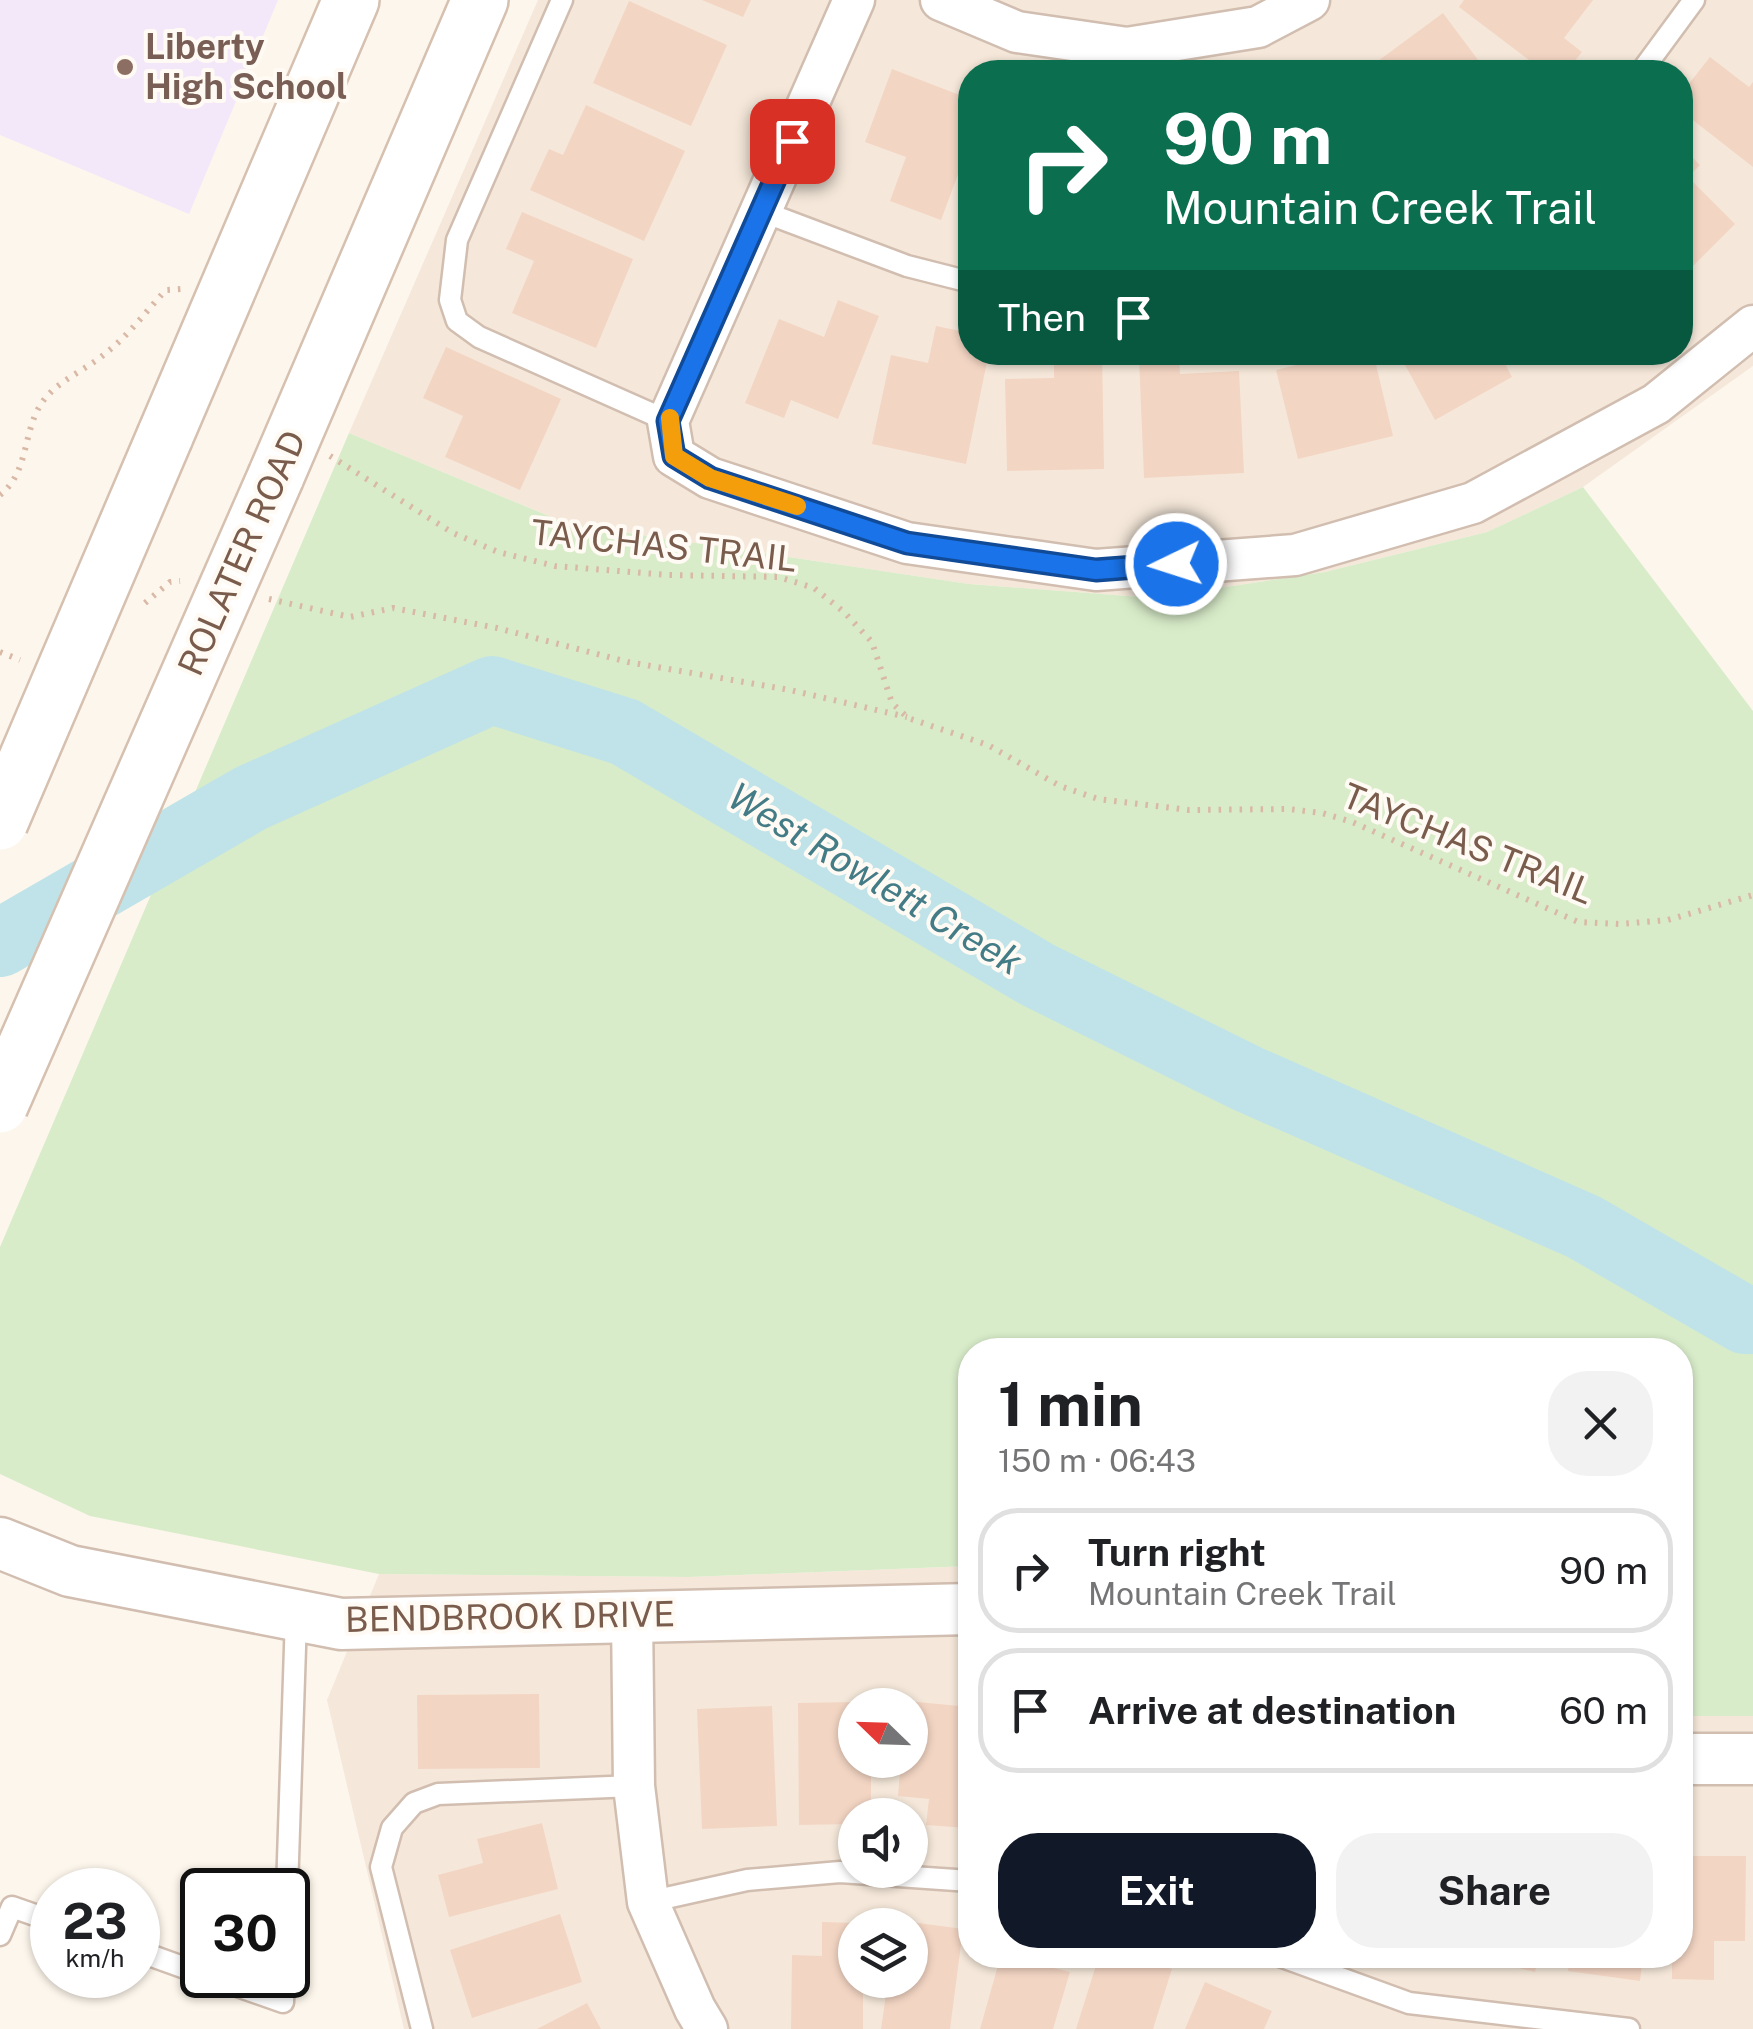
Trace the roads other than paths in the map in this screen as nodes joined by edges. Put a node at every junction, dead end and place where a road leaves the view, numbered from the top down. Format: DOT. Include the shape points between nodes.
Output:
graph roads {
  1 [pos="351,0"];
  2 [pos="480,0"];
  3 [pos="562,0"];
  4 [pos="854,0"];
  5 [pos="941,0"];
  6 [pos="1309,0"];
  7 [pos="1694,0"];
  8 [pos="1650,60"];
  9 [pos="761,211"];
  10 [pos="958,279"];
  11 [pos="1753,326"];
  12 [pos="671,438"];
  13 [pos="0,822"];
  14 [pos="0,1105"];
  15 [pos="0,1544"];
  16 [pos="958,1609"];
  17 [pos="632,1614"];
  18 [pos="296,1615"];
  19 [pos="1693,1759"];
  20 [pos="1753,1759"];
  21 [pos="634,1786"];
  22 [pos="288,1868"];
  23 [pos="958,1880"];
  24 [pos="648,1902"];
  25 [pos="30,1913"];
  26 [pos="0,1934"];
  27 [pos="1313,1968"];
  28 [pos="422,2029"];
  29 [pos="708,2029"];
  30 [pos="1629,2029"];
  1 -- 13 [label="main road, bridge"];
  2 -- 14 [label="main road, ROLATER ROAD, bridge" via="299,463"];
  3 -- 12 [label="lane" via="457,240 450,300 457,321 479,338"];
  4 -- 9 [label="street"];
  5 -- 6 [label="street" via="1017,32 1127,48 1258,27"];
  7 -- 8 [label="lane"];
  9 -- 10 [label="lane"];
  9 -- 12 [label="street"];
  11 -- 12 [label="street" via="1656,404 1473,503 1295,556 1096,570 907,543 710,478"];
  15 -- 18 [label="street, BENDBROOK DRIVE" via="70,1571"];
  16 -- 17 [label="street, BENDBROOK DRIVE"];
  17 -- 18 [label="street, BENDBROOK DRIVE" via="340,1624"];
  17 -- 21 [label="street"];
  18 -- 22 [label="lane"];
  19 -- 20 [label="street"];
  21 -- 24 [label="street"];
  21 -- 28 [label="lane" via="438,1794 414,1803 392,1828 381,1867"];
  23 -- 24 [label="lane" via="840,1872 747,1880"];
  24 -- 29 [label="street"];
  25 -- 26 [label="lane" via="12,1907"];
  27 -- 30 [label="lane" via="1409,2003"];
}
